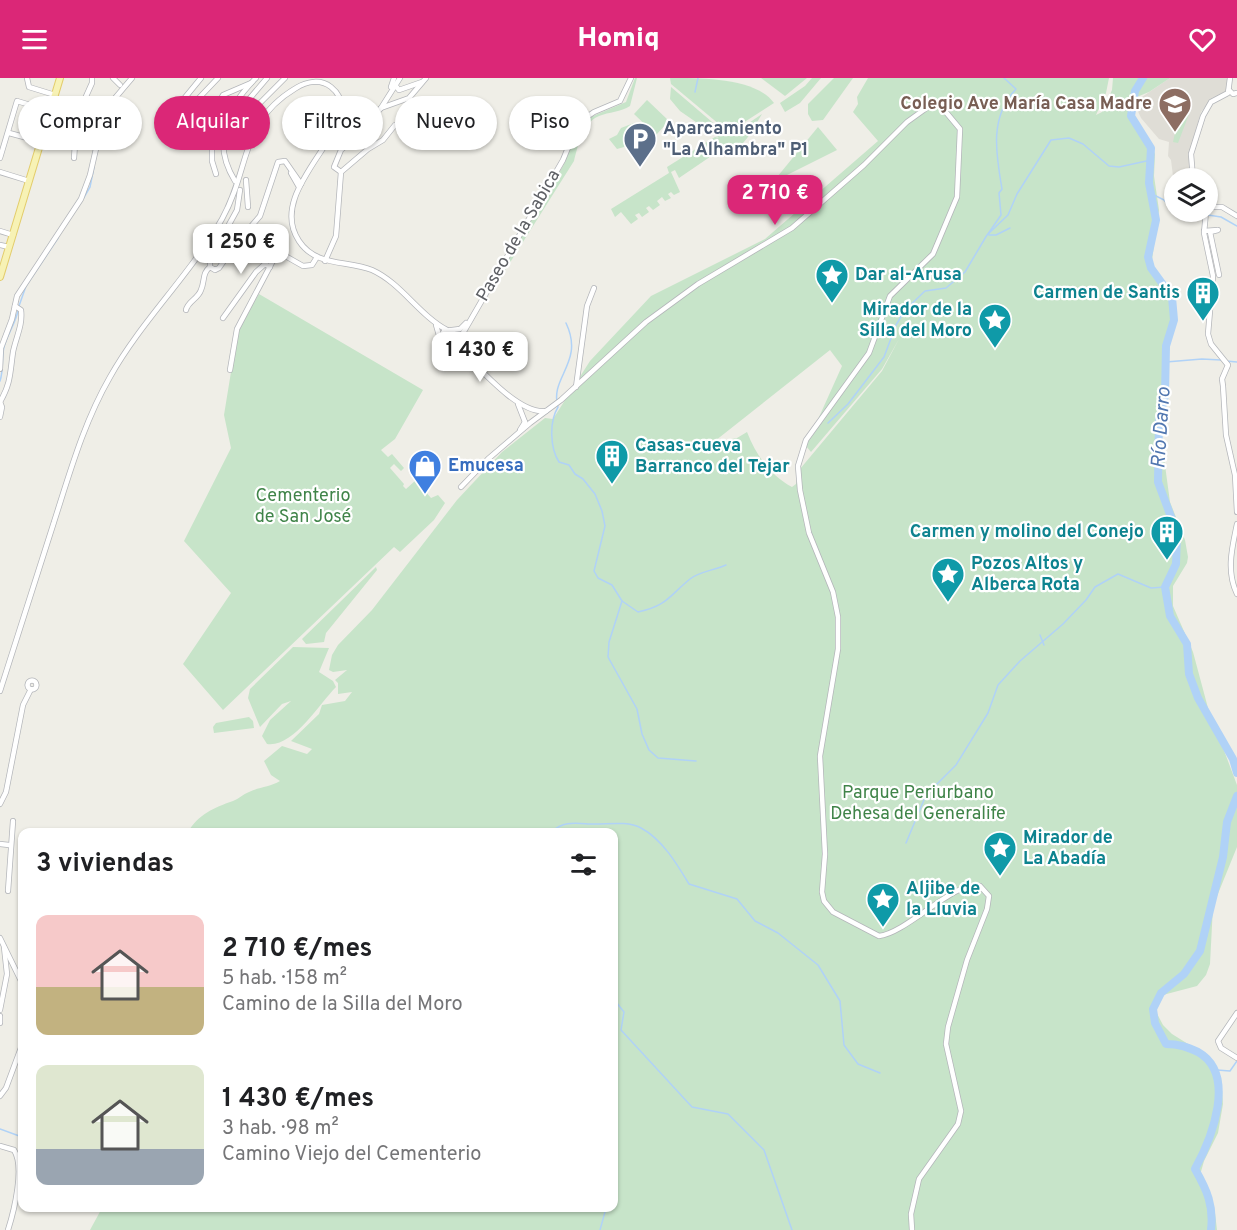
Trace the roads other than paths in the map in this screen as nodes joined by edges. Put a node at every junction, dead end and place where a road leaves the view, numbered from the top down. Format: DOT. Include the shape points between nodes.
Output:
graph roads {
  1 [pos="27,78"];
  2 [pos="60,78"];
  3 [pos="113,78"];
  4 [pos="132,78"];
  5 [pos="201,78"];
  6 [pos="218,78"];
  7 [pos="256,78"];
  8 [pos="267,78"];
  9 [pos="285,78"];
  10 [pos="394,78"];
  11 [pos="400,78"];
  12 [pos="631,78"];
  13 [pos="1230,78"];
  14 [pos="92,79"];
  15 [pos="424,80"];
  16 [pos="250,83"];
  17 [pos="120,85"];
  18 [pos="395,85"];
  19 [pos="391,90"];
  20 [pos="1229,90"];
  21 [pos="1237,93"];
  22 [pos="55,95"];
  23 [pos="86,96"];
  24 [pos="186,96"];
  25 [pos="201,96"];
  26 [pos="222,96"];
  27 [pos="240,96"];
  28 [pos="252,96"];
  29 [pos="268,96"];
  30 [pos="18,101"];
  31 [pos="383,104"];
  32 [pos="270,107"];
  33 [pos="383,107"];
  34 [pos="395,125"];
  35 [pos="9,133"];
  36 [pos="18,135"];
  37 [pos="38,150"];
  38 [pos="75,150"];
  39 [pos="212,150"];
  40 [pos="224,150"];
  41 [pos="249,150"];
  42 [pos="341,150"];
  43 [pos="0,158"];
  44 [pos="74,158"];
  45 [pos="288,165"];
  46 [pos="1192,168"];
  47 [pos="0,172"];
  48 [pos="341,172"];
  49 [pos="216,174"];
  50 [pos="295,176"];
  51 [pos="305,177"];
  52 [pos="246,180"];
  53 [pos="29,181"];
  54 [pos="235,181"];
  55 [pos="294,182"];
  56 [pos="300,186"];
  57 [pos="240,190"];
  58 [pos="294,195"];
  59 [pos="248,207"];
  60 [pos="1218,207"];
  61 [pos="1237,216"];
  62 [pos="1206,222"];
  63 [pos="0,231"];
  64 [pos="1204,231"];
  65 [pos="13,235"];
  66 [pos="0,245"];
  67 [pos="9,248"];
  68 [pos="317,257"];
  69 [pos="325,261"];
  70 [pos="2,263"];
  71 [pos="210,267"];
  72 [pos="270,267"];
  73 [pos="1219,275"];
  74 [pos="0,278"];
  75 [pos="594,288"];
  76 [pos="17,307"];
  77 [pos="186,310"];
  78 [pos="472,316"];
  79 [pos="224,318"];
  80 [pos="435,322"];
  81 [pos="447,330"];
  82 [pos="453,331"];
  83 [pos="440,338"];
  84 [pos="459,340"];
  85 [pos="457,346"];
  86 [pos="0,369"];
  87 [pos="230,370"];
  88 [pos="576,387"];
  89 [pos="0,402"];
  90 [pos="525,411"];
  91 [pos="535,411"];
  92 [pos="546,411"];
  93 [pos="0,417"];
  94 [pos="535,419"];
  95 [pos="528,422"];
  96 [pos="461,487"];
  97 [pos="1237,511"];
  98 [pos="1237,524"];
  99 [pos="1237,594"];
  100 [pos="31,689"];
  101 [pos="0,691"];
  102 [pos="0,804"];
  103 [pos="13,821"];
  104 [pos="0,844"];
  105 [pos="9,844"];
  106 [pos="8,891"];
  107 [pos="0,938"];
  108 [pos="4,946"];
  109 [pos="18,970"];
  110 [pos="7,974"];
  111 [pos="0,1010"];
  112 [pos="1237,1012"];
  113 [pos="0,1016"];
  114 [pos="0,1023"];
  115 [pos="18,1056"];
  116 [pos="1236,1057"];
  117 [pos="0,1096"];
  118 [pos="0,1146"];
  119 [pos="8,1230"];
  120 [pos="912,1230"];
  1 -- 22 [label="street" via="29,87"];
  2 -- 22 [label="main road"];
  3 -- 17 [label="street"];
  4 -- 76 [label="street" via="110,104 84,191 22,287"];
  5 -- 24 [label="street"];
  6 -- 25 [label="street"];
  7 -- 16 [label="street"];
  8 -- 28 [label="street"];
  9 -- 29 [label="street"];
  10 -- 19 [label="street"];
  11 -- 18 [label="street"];
  12 -- 78 [label="street, Paseo de la Sabica" via="620,101 578,123 563,160"];
  13 -- 20 [label="street"];
  14 -- 23 [label="street"];
  15 -- 18 [label="street" via="399,90"];
  15 -- 33 [label="street" via="409,98"];
  16 -- 26 [label="street"];
  16 -- 27 [label="street"];
  18 -- 19 [label="street"];
  19 -- 31 [label="street"];
  20 -- 21 [label="street"];
  20 -- 46 [label="street" via="1212,102 1203,116 1191,154"];
  30 -- 43 [label="street"];
  32 -- 51 [label="street" via="300,85 322,82 336,92 341,103 340,118"];
  34 -- 48 [label="street" via="384,140"];
  35 -- 36 [label="street"];
  37 -- 53 [label="main road"];
  38 -- 44 [label="street"];
  39 -- 49 [label="street"];
  40 -- 54 [label="street" via="225,164"];
  41 -- 101 [label="street" via="220,222 128,348 91,415"];
  42 -- 48 [label="street" via="334,167"];
  45 -- 50 [label="street"];
  45 -- 55 [label="street"];
  45 -- 71 [label="street" via="278,162 258,219 219,268"];
  47 -- 53 [label="street"];
  48 -- 69 [label="street" via="336,236"];
  50 -- 51 [label="street"];
  50 -- 56 [label="street"];
  51 -- 56 [label="street"];
  52 -- 59 [label="street"];
  53 -- 65 [label="main road"];
  55 -- 56 [label="street"];
  55 -- 58 [label="street"];
  56 -- 58 [label="street"];
  57 -- 71 [label="street" via="237,210 212,255"];
  58 -- 68 [label="street" via="294,233 305,249"];
  60 -- 61 [label="street"];
  62 -- 64 [label="street"];
  63 -- 65 [label="street"];
  64 -- 73 [label="street" via="1218,230 1210,232"];
  64 -- 97 [label="street" via="1213,276 1208,334 1227,363 1222,379"];
  65 -- 67 [label="main road"];
  66 -- 67 [label="street"];
  67 -- 70 [label="main road"];
  68 -- 69 [label="street"];
  68 -- 72 [label="street" via="312,265 303,266 280,253"];
  69 -- 80 [label="street" via="381,275"];
  70 -- 74 [label="main road"];
  71 -- 77 [label="street" via="205,271 198,296"];
  72 -- 79 [label="street" via="265,264 256,272"];
  72 -- 87 [label="street" via="237,329"];
  75 -- 88 [label="street" via="587,306"];
  76 -- 86 [label="street" via="1,348"];
  76 -- 89 [label="street" via="21,323 11,381"];
  78 -- 82 [label="street, Paseo de la Sabica" via="463,327"];
  78 -- 84 [label="street, Paseo de la Sabica"];
  80 -- 81 [label="street"];
  80 -- 83 [label="street"];
  81 -- 82 [label="street"];
  81 -- 83 [label="street"];
  82 -- 84 [label="street"];
  83 -- 85 [label="street" via="444,348"];
  84 -- 85 [label="street"];
  85 -- 90 [label="street"];
  88 -- 92 [label="street"];
  88 -- 120 [label="street" via="646,322 698,284 792,228 907,122 932,104 940,105 960,129 957,197 933,254 890,296 869,353 806,440 798,466 809,533 836,603 838,636 820,756 824,901 839,917 879,936 892,933 970,886 980,886 990,899 948,1027 946,1044 961,1111 958,1124 919,1179 911,1214"];
  89 -- 93 [label="street"];
  90 -- 91 [label="street"];
  90 -- 95 [label="street" via="522,417"];
  91 -- 92 [label="street"];
  91 -- 94 [label="street"];
  92 -- 94 [label="street"];
  94 -- 95 [label="street"];
  95 -- 96 [label="street"];
  98 -- 99 [label="street" via="1230,561"];
  100 -- 102 [label="street" via="23,705 6,792"];
  103 -- 105 [label="street"];
  104 -- 105 [label="street"];
  105 -- 106 [label="street"];
  107 -- 108 [label="street"];
  108 -- 109 [label="street"];
  108 -- 110 [label="street"];
  109 -- 110 [label="street"];
  110 -- 111 [label="street"];
  112 -- 116 [label="street" via="1218,1041 1221,1048"];
  113 -- 114 [label="street"];
  115 -- 117 [label="street"];
  118 -- 119 [label="street" via="14,1150 18,1159 17,1196"];
}
